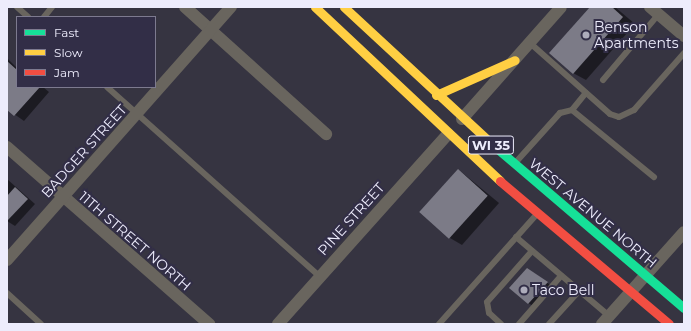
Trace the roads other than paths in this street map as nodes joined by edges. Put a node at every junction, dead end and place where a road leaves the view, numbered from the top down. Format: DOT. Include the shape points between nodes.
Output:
graph roads {
  1 [pos="17,7"];
  2 [pos="52,7"];
  3 [pos="184,7"];
  4 [pos="231,7"];
  5 [pos="315,7"];
  6 [pos="344,7"];
  7 [pos="561,7"];
  8 [pos="654,11"];
  9 [pos="27,16"];
  10 [pos="45,16"];
  11 [pos="211,30"];
  12 [pos="684,36"];
  13 [pos="530,43"];
  14 [pos="684,53"];
  15 [pos="515,60"];
  16 [pos="604,80"];
  17 [pos="107,88"];
  18 [pos="586,93"];
  19 [pos="436,95"];
  20 [pos="572,110"];
  21 [pos="137,114"];
  22 [pos="462,120"];
  23 [pos="326,134"];
  24 [pos="448,134"];
  25 [pos="7,147"];
  26 [pos="514,164"];
  27 [pos="654,177"];
  28 [pos="62,198"];
  29 [pos="537,214"];
  30 [pos="684,232"];
  31 [pos="516,237"];
  32 [pos="532,251"];
  33 [pos="7,260"];
  34 [pos="645,275"];
  35 [pos="561,276"];
  36 [pos="320,277"];
  37 [pos="579,291"];
  38 [pos="631,291"];
  39 [pos="7,294"];
  40 [pos="684,308"];
  41 [pos="605,320"];
  42 [pos="41,324"];
  43 [pos="209,324"];
  44 [pos="278,324"];
  45 [pos="439,324"];
  46 [pos="501,324"];
  47 [pos="519,324"];
  48 [pos="549,324"];
  49 [pos="669,324"];
  1 -- 9 [label="lane"];
  2 -- 10 [label="lane"];
  3 -- 11 [label="street"];
  4 -- 11 [label="street, BADGER STREET"];
  5 -- 24 [label="main road, WI 35"];
  6 -- 19 [label="main road, WEST AVENUE NORTH / WI 35"];
  7 -- 13 [label="street"];
  8 -- 12 [label="street"];
  8 -- 16 [label="lane"];
  11 -- 21 [label="street, BADGER STREET"];
  11 -- 23 [label="street"];
  13 -- 15 [label="street"];
  13 -- 18 [label="lane"];
  14 -- 18 [label="lane" via="627,115 610,114"];
  15 -- 19 [label="main road"];
  15 -- 22 [label="street"];
  17 -- 21 [label="lane"];
  18 -- 20 [label="lane"];
  19 -- 22 [label="main road, WEST AVENUE NORTH / WI 35"];
  20 -- 26 [label="lane" via="560,113"];
  20 -- 27 [label="lane"];
  21 -- 28 [label="street, BADGER STREET"];
  21 -- 36 [label="lane"];
  22 -- 26 [label="main road, WEST AVENUE NORTH / WI 35"];
  24 -- 29 [label="main road, WI 35"];
  24 -- 36 [label="street, PINE STREET"];
  25 -- 28 [label="street, 11TH STREET NORTH"];
  26 -- 34 [label="main road, WEST AVENUE NORTH / WI 35"];
  28 -- 33 [label="street, BADGER STREET"];
  28 -- 43 [label="street, 11TH STREET NORTH"];
  29 -- 31 [label="lane"];
  29 -- 38 [label="main road, WI 35"];
  30 -- 34 [label="street"];
  31 -- 32 [label="lane"];
  31 -- 45 [label="lane"];
  32 -- 35 [label="lane"];
  32 -- 46 [label="lane" via="487,302 489,313"];
  34 -- 38 [label="street"];
  34 -- 40 [label="main road, WEST AVENUE NORTH / WI 35"];
  35 -- 37 [label="lane"];
  35 -- 47 [label="lane"];
  36 -- 44 [label="street, PINE STREET"];
  37 -- 41 [label="lane"];
  37 -- 48 [label="lane"];
  38 -- 41 [label="street"];
  38 -- 49 [label="main road, WI 35"];
  39 -- 42 [label="lane"];
}
